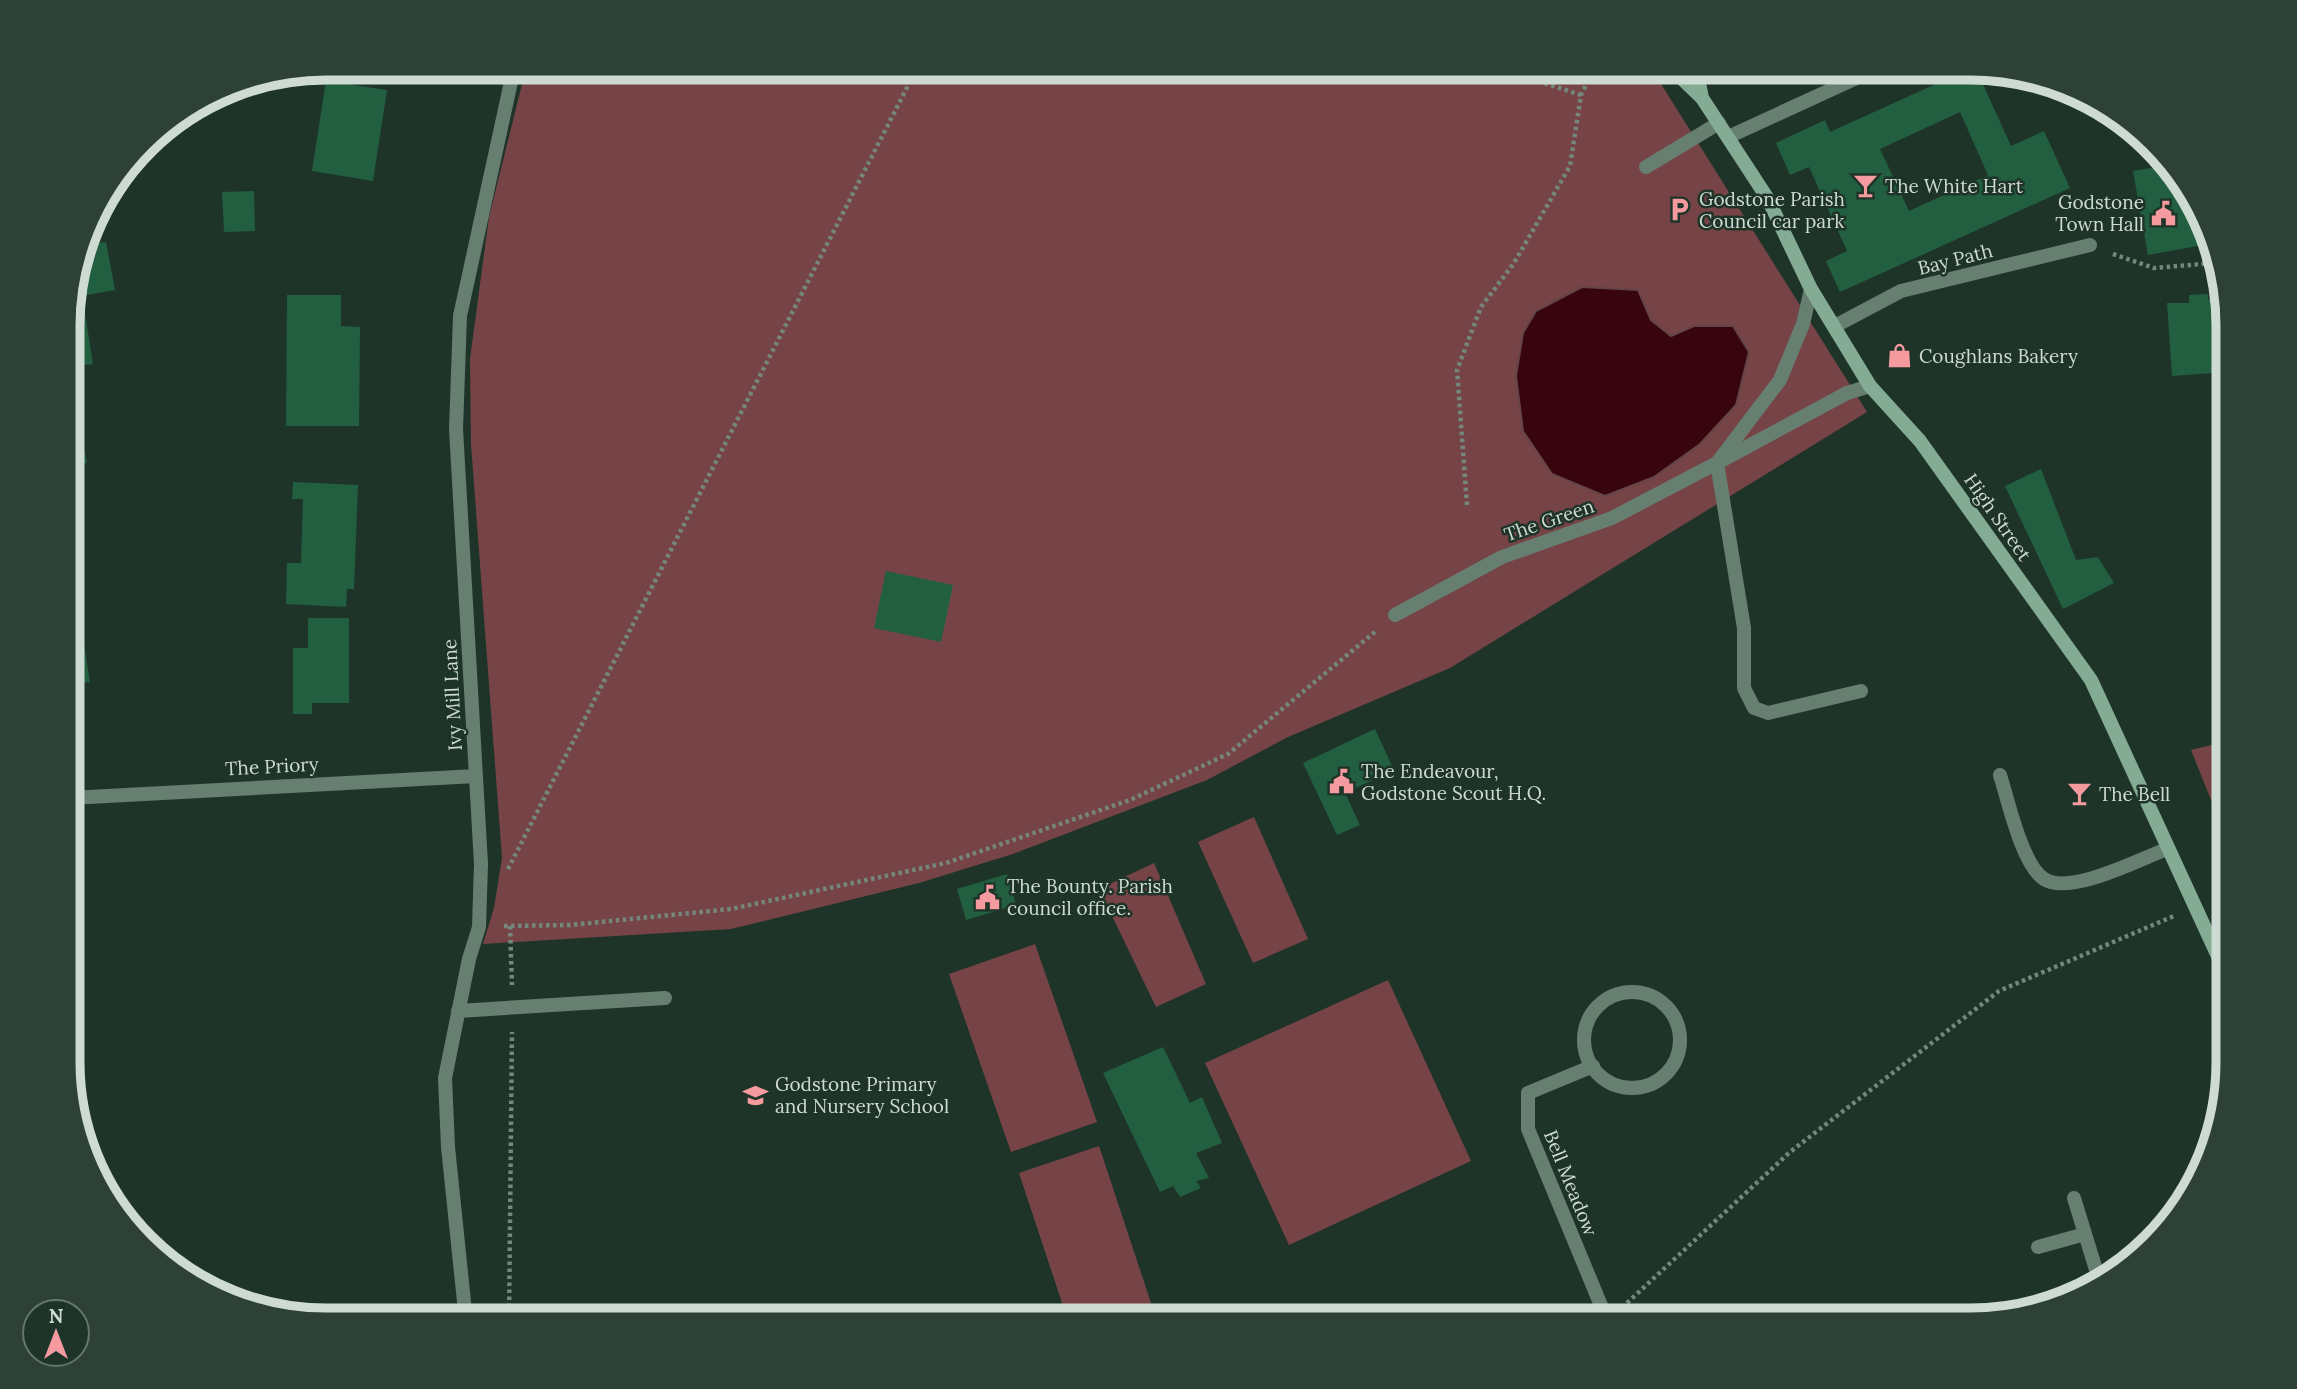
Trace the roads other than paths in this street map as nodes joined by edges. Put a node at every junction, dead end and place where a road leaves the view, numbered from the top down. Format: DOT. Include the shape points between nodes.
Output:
graph roads {
  1 [pos="1684,80"];
  2 [pos="1698,80"];
  3 [pos="1852,80"];
  4 [pos="511,81"];
  5 [pos="1702,98"];
  6 [pos="1719,123"];
  7 [pos="1728,137"];
  8 [pos="1646,167"];
  9 [pos="2090,245"];
  10 [pos="1811,289"];
  11 [pos="1835,326"];
  12 [pos="1870,386"];
  13 [pos="1717,463"];
  14 [pos="1395,614"];
  15 [pos="1861,691"];
  16 [pos="2000,775"];
  17 [pos="476,776"];
  18 [pos="80,797"];
  19 [pos="2167,849"];
  20 [pos="2216,953"];
  21 [pos="665,999"];
  22 [pos="458,1011"];
  23 [pos="1592,1066"];
  24 [pos="2074,1198"];
  25 [pos="2085,1234"];
  26 [pos="2038,1247"];
  27 [pos="2097,1274"];
  28 [pos="465,1308"];
  29 [pos="1602,1308"];
  1 -- 5 [label="main road"];
  2 -- 5 [label="main road"];
  3 -- 7 [label="street"];
  4 -- 17 [label="street, Ivy Mill Lane" via="460,316 457,429"];
  5 -- 6 [label="main road, High Street"];
  6 -- 7 [label="main road, High Street"];
  6 -- 8 [label="street"];
  7 -- 10 [label="main road, High Street" via="1768,199"];
  9 -- 11 [label="street, Bay Path" via="1901,292"];
  10 -- 11 [label="main road, High Street"];
  10 -- 13 [label="street, The Green" via="1803,324 1780,380"];
  11 -- 12 [label="main road, High Street"];
  12 -- 13 [label="street, The Green" via="1847,393"];
  12 -- 19 [label="main road, High Street" via="1920,441 2091,680"];
  13 -- 14 [label="street, The Green" via="1612,518 1502,557"];
  13 -- 15 [label="street" via="1744,628 1744,688 1754,708 1768,713"];
  16 -- 19 [label="street" via="2022,844 2043,879 2062,884 2083,881"];
  17 -- 18 [label="street, The Priory"];
  17 -- 22 [label="street, Ivy Mill Lane" via="479,927"];
  19 -- 20 [label="main road, High Street"];
  21 -- 22 [label="street"];
  22 -- 28 [label="street, Ivy Mill Lane" via="445,1078"];
  23 -- 23 [label="street" via="1584,1040 1598,1006 1614,995 1632,992 1651,995 1667,1006 1681,1040 1667,1075 1632,1089 1614,1085"];
  23 -- 29 [label="street, Bell Meadow" via="1528,1093 1528,1129"];
  24 -- 25 [label="street"];
  25 -- 26 [label="street"];
  25 -- 27 [label="street"];
}
